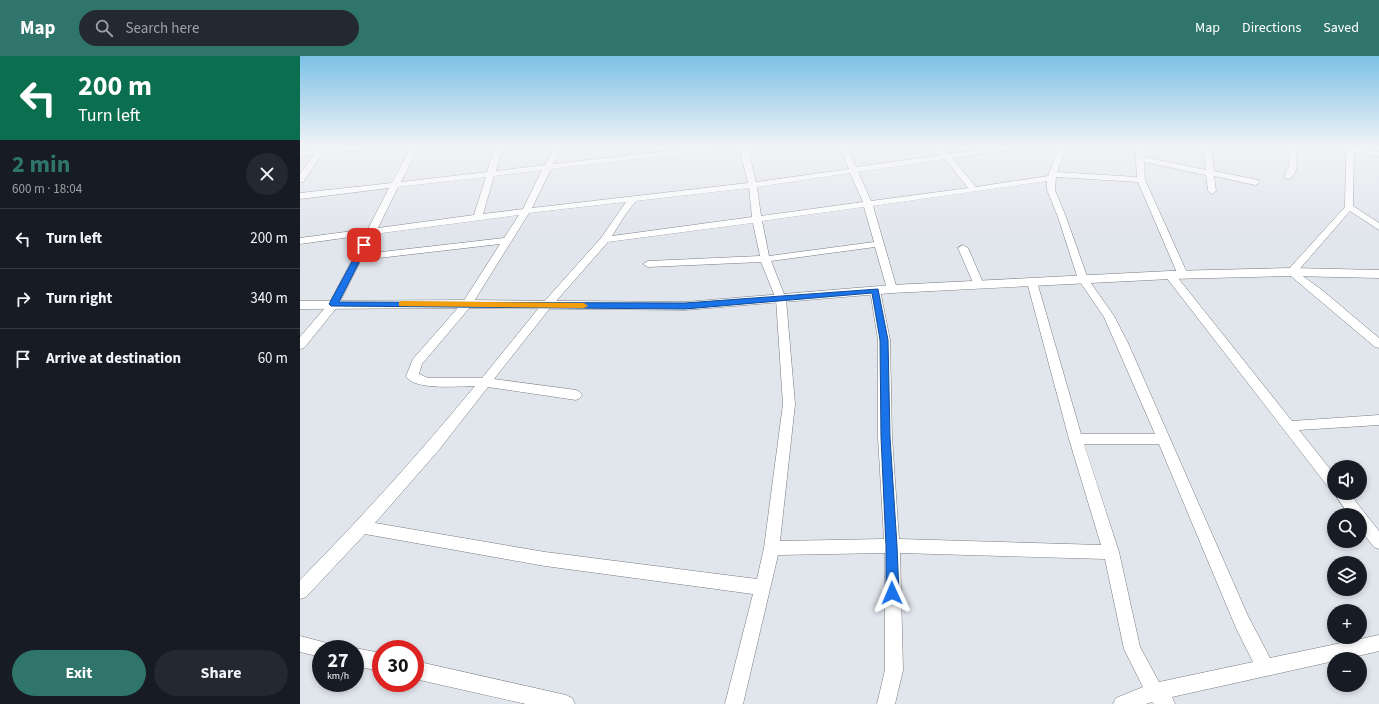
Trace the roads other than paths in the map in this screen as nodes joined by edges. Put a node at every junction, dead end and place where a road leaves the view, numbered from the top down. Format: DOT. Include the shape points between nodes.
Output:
graph roads {
  1 [pos="399,176"];
  2 [pos="471,176"];
  3 [pos="490,176"];
  4 [pos="543,176"];
  5 [pos="751,176"];
  6 [pos="812,176"];
  7 [pos="856,176"];
  8 [pos="963,176"];
  9 [pos="1051,176"];
  10 [pos="1052,176"];
  11 [pos="1057,176"];
  12 [pos="1141,176"];
  13 [pos="1210,176"];
  14 [pos="1226,176"];
  15 [pos="1350,176"];
  16 [pos="1141,180"];
  17 [pos="1255,182"];
  18 [pos="394,185"];
  19 [pos="753,185"];
  20 [pos="974,190"];
  21 [pos="1212,191"];
  22 [pos="300,196"];
  23 [pos="634,198"];
  24 [pos="868,205"];
  25 [pos="1349,207"];
  26 [pos="526,211"];
  27 [pos="478,217"];
  28 [pos="757,220"];
  29 [pos="1379,227"];
  30 [pos="371,231"];
  31 [pos="508,240"];
  32 [pos="605,240"];
  33 [pos="300,241"];
  34 [pos="880,244"];
  35 [pos="963,248"];
  36 [pos="357,258"];
  37 [pos="765,260"];
  38 [pos="648,264"];
  39 [pos="1291,272"];
  40 [pos="1379,274"];
  41 [pos="1177,275"];
  42 [pos="1083,279"];
  43 [pos="1032,282"];
  44 [pos="979,284"];
  45 [pos="892,289"];
  46 [pos="875,290"];
  47 [pos="781,299"];
  48 [pos="334,304"];
  49 [pos="467,304"];
  50 [pos="300,305"];
  51 [pos="546,306"];
  52 [pos="1374,336"];
  53 [pos="1379,344"];
  54 [pos="300,345"];
  55 [pos="485,382"];
  56 [pos="576,395"];
  57 [pos="1379,420"];
  58 [pos="1288,426"];
  59 [pos="1076,439"];
  60 [pos="1163,439"];
  61 [pos="1327,475"];
  62 [pos="1346,500"];
  63 [pos="1353,508"];
  64 [pos="362,526"];
  65 [pos="1367,527"];
  66 [pos="1379,542"];
  67 [pos="892,546"];
  68 [pos="772,548"];
  69 [pos="1111,552"];
  70 [pos="763,588"];
  71 [pos="300,591"];
  72 [pos="1379,643"];
  73 [pos="300,644"];
  74 [pos="312,647"];
  75 [pos="1265,668"];
  76 [pos="424,672"];
  77 [pos="1160,698"];
  78 [pos="566,704"];
  79 [pos="734,704"];
  80 [pos="886,704"];
  81 [pos="1122,704"];
  1 -- 18 [label="street"];
  2 -- 18 [label="street"];
  3 -- 27 [label="street"];
  4 -- 26 [label="street"];
  5 -- 19 [label="street"];
  6 -- 19 [label="street"];
  7 -- 24 [label="street"];
  8 -- 20 [label="street"];
  9 -- 20 [label="street"];
  10 -- 42 [label="street" via="1051,190"];
  11 -- 16 [label="street"];
  12 -- 16 [label="street"];
  13 -- 21 [label="street"];
  14 -- 17 [label="street"];
  15 -- 25 [label="street"];
  16 -- 41 [label="street"];
  18 -- 22 [label="street"];
  18 -- 30 [label="street"];
  19 -- 23 [label="street"];
  19 -- 28 [label="street"];
  20 -- 24 [label="street"];
  23 -- 26 [label="street"];
  23 -- 32 [label="street"];
  24 -- 28 [label="street"];
  24 -- 34 [label="street"];
  25 -- 29 [label="street"];
  25 -- 39 [label="street"];
  26 -- 27 [label="street"];
  26 -- 31 [label="street"];
  27 -- 30 [label="street"];
  28 -- 32 [label="street"];
  28 -- 37 [label="street"];
  30 -- 33 [label="street"];
  30 -- 36 [label="street"];
  31 -- 36 [label="street"];
  31 -- 49 [label="street"];
  32 -- 51 [label="street"];
  34 -- 37 [label="street"];
  34 -- 45 [label="street"];
  35 -- 44 [label="street"];
  36 -- 48 [label="street"];
  37 -- 38 [label="street"];
  37 -- 47 [label="street"];
  39 -- 40 [label="street"];
  39 -- 41 [label="street"];
  39 -- 52 [label="street"];
  41 -- 42 [label="street"];
  41 -- 58 [label="street"];
  42 -- 43 [label="street"];
  42 -- 60 [label="street" via="1109,316"];
  43 -- 44 [label="street"];
  43 -- 59 [label="street"];
  44 -- 45 [label="street"];
  45 -- 46 [label="street"];
  46 -- 47 [label="street"];
  46 -- 67 [label="street" via="884,340"];
  47 -- 51 [label="street" via="685,306"];
  47 -- 68 [label="street" via="789,404"];
  48 -- 49 [label="street"];
  48 -- 50 [label="street"];
  48 -- 54 [label="street"];
  49 -- 51 [label="street"];
  49 -- 55 [label="street" via="417,362 412,376 427,382"];
  51 -- 55 [label="street"];
  52 -- 53 [label="street"];
  55 -- 56 [label="street"];
  55 -- 64 [label="street" via="433,447"];
  57 -- 58 [label="street"];
  58 -- 61 [label="street"];
  59 -- 60 [label="street"];
  59 -- 69 [label="street"];
  60 -- 75 [label="street" via="1242,622"];
  62 -- 63 [label="street"];
  64 -- 70 [label="street" via="545,559"];
  64 -- 71 [label="street"];
  65 -- 66 [label="street"];
  67 -- 68 [label="street"];
  67 -- 69 [label="street"];
  67 -- 80 [label="street" via="894,670"];
  68 -- 70 [label="street"];
  69 -- 77 [label="street" via="1132,648"];
  70 -- 79 [label="street"];
  72 -- 75 [label="street"];
  73 -- 74 [label="street"];
  75 -- 77 [label="street"];
  76 -- 78 [label="street"];
  77 -- 81 [label="street"];
}
